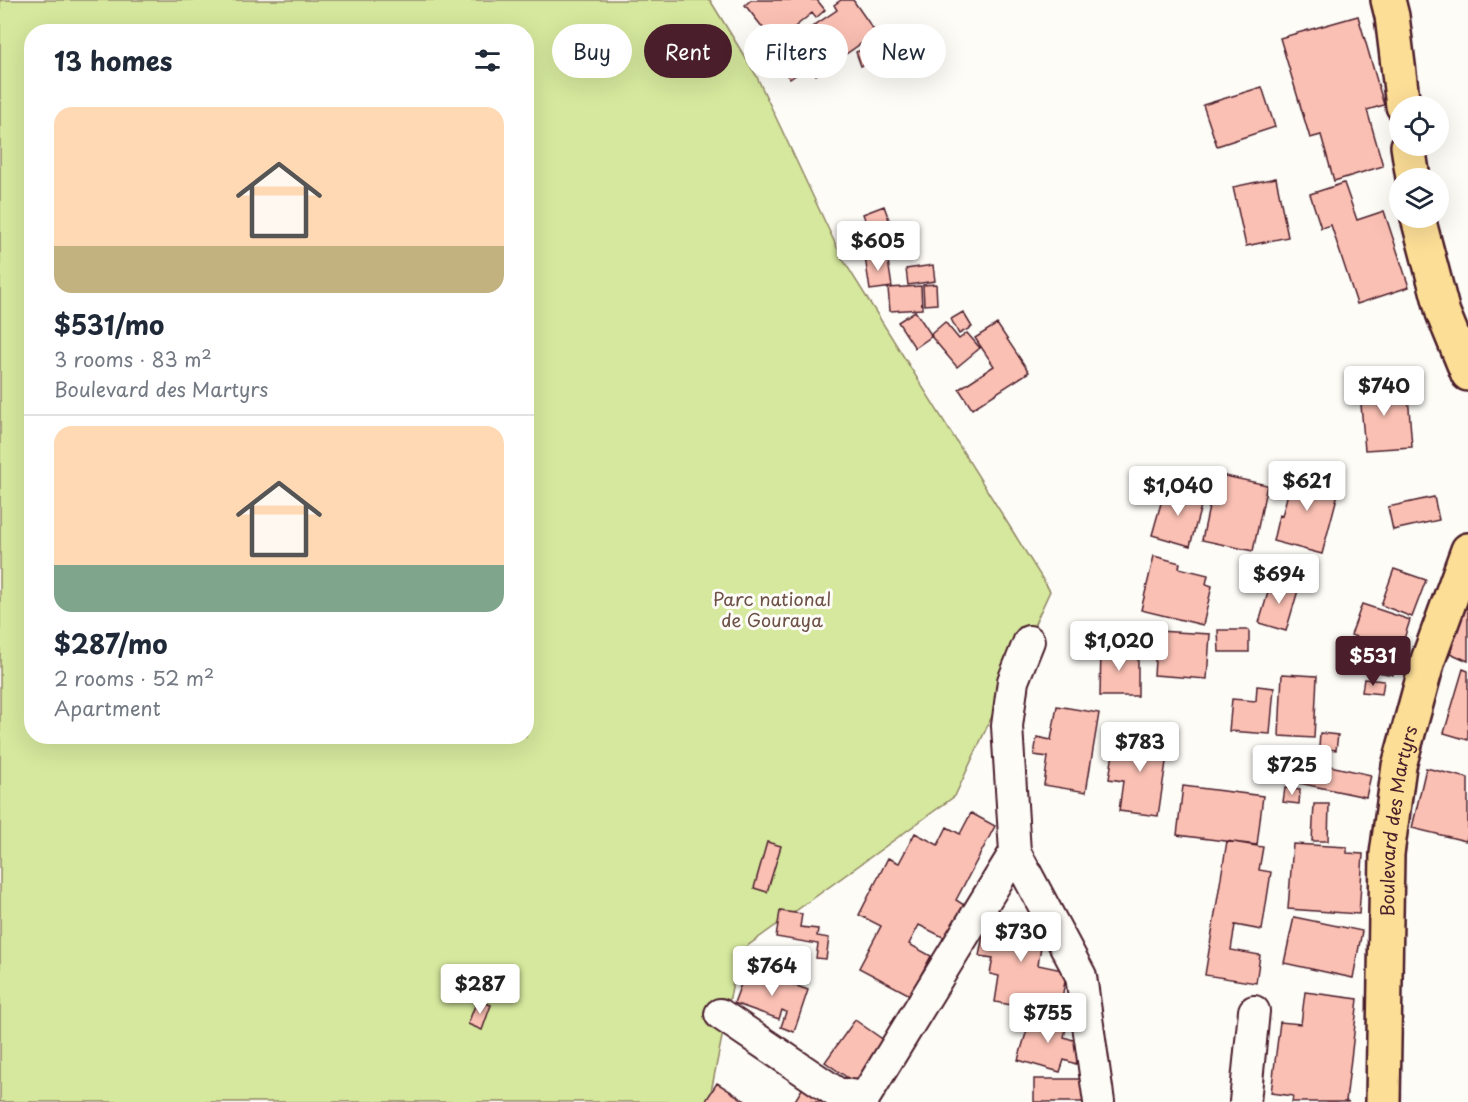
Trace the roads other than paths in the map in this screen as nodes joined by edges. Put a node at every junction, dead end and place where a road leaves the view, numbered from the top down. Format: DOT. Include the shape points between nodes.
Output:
graph roads {
  1 [pos="1388,0"];
  2 [pos="1402,96"];
  3 [pos="1421,228"];
  4 [pos="1468,374"];
  5 [pos="1468,550"];
  6 [pos="1029,641"];
  7 [pos="1015,852"];
  8 [pos="1254,1011"];
  9 [pos="720,1014"];
  10 [pos="1099,1102"];
  11 [pos="1245,1102"];
  12 [pos="1383,1102"];
  1 -- 2 [label="main road"];
  3 -- 4 [label="main road" via="1443,313"];
  5 -- 12 [label="main road, Boulevard des Martyrs" via="1428,660 1399,766 1388,854"];
  6 -- 7 [label="street" via="1013,681 1007,726"];
  7 -- 9 [label="street" via="865,1097 837,1094"];
  7 -- 10 [label="street" via="1082,976"];
  8 -- 11 [label="street"];
}
